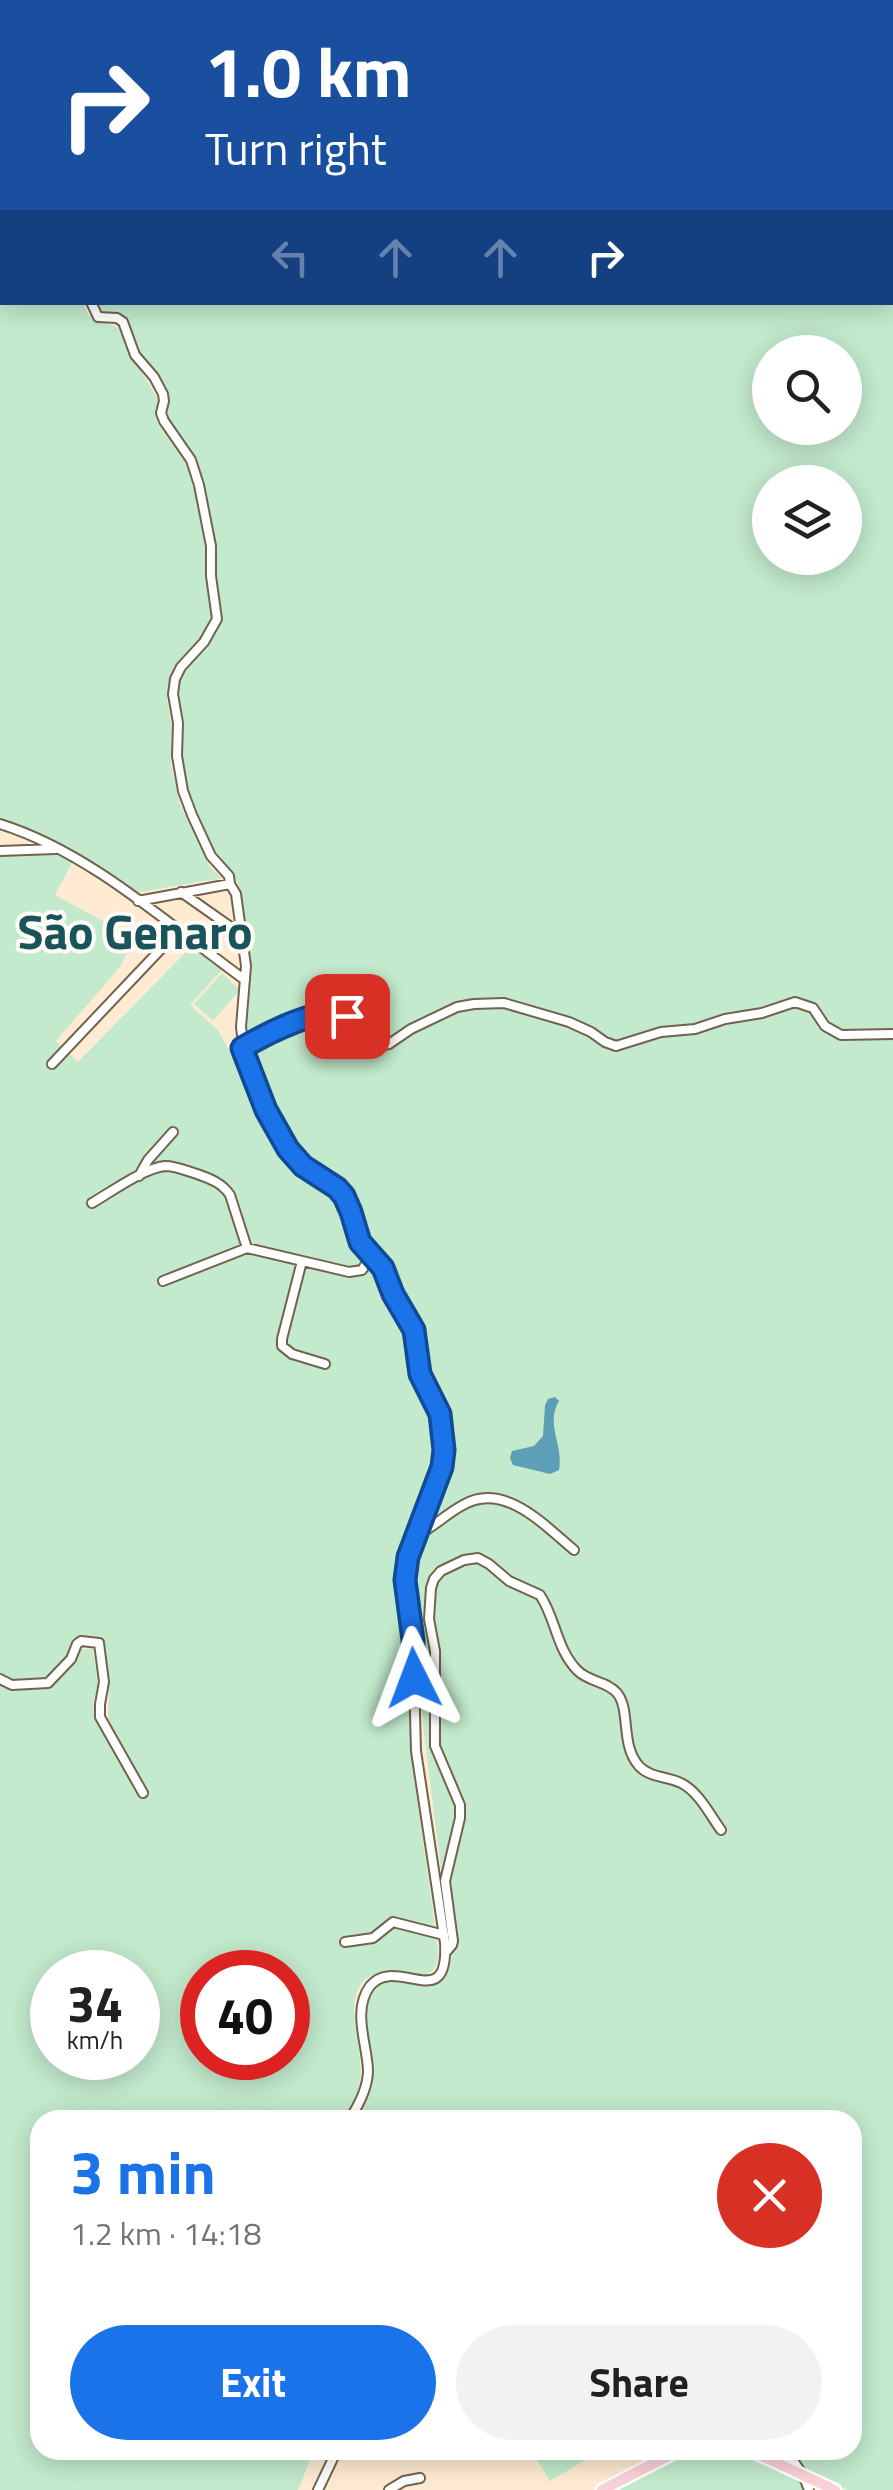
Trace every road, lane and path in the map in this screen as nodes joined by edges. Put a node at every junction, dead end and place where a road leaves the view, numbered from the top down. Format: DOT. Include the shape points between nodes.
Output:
graph roads {
  1 [pos="92,305"];
  2 [pos="0,824"];
  3 [pos="0,851"];
  4 [pos="64,852"];
  5 [pos="230,884"];
  6 [pos="181,892"];
  7 [pos="138,900"];
  8 [pos="178,931"];
  9 [pos="243,936"];
  10 [pos="245,980"];
  11 [pos="893,1034"];
  12 [pos="242,1048"];
  13 [pos="52,1064"];
  14 [pos="172,1132"];
  15 [pos="139,1176"];
  16 [pos="92,1203"];
  17 [pos="247,1248"];
  18 [pos="371,1256"];
  19 [pos="302,1261"];
  20 [pos="164,1281"];
  21 [pos="325,1364"];
  22 [pos="416,1536"];
  23 [pos="574,1550"];
  24 [pos="0,1678"];
  25 [pos="143,1794"];
  26 [pos="721,1830"];
  27 [pos="444,1936"];
  28 [pos="345,1942"];
  29 [pos="446,1952"];
  30 [pos="354,2110"];
  31 [pos="332,2460"];
  32 [pos="660,2460"];
  33 [pos="771,2460"];
  34 [pos="793,2460"];
  35 [pos="803,2475"];
  36 [pos="420,2478"];
  37 [pos="318,2490"];
  38 [pos="389,2490"];
  39 [pos="602,2490"];
  40 [pos="809,2490"];
  41 [pos="835,2490"];
  1 -- 5 [label="street" via="98,317 123,322 134,355 163,394 164,421 197,472 216,619 175,679 176,756 192,815"];
  2 -- 4 [label="street"];
  3 -- 4 [label="street"];
  4 -- 7 [label="street"];
  5 -- 6 [label="street"];
  5 -- 9 [label="street"];
  6 -- 7 [label="street"];
  6 -- 9 [label="street"];
  7 -- 8 [label="street"];
  8 -- 10 [label="street"];
  8 -- 13 [label="street"];
  9 -- 10 [label="street"];
  10 -- 12 [label="street"];
  11 -- 12 [label="street" via="840,1036 813,1008 795,1002 616,1046 570,1022 494,1002 452,1009 389,1044 368,1040 336,1012"];
  12 -- 18 [label="street" via="288,1149 344,1196"];
  14 -- 15 [label="street"];
  15 -- 16 [label="street"];
  15 -- 17 [label="street" via="170,1166 220,1183"];
  17 -- 19 [label="street"];
  17 -- 20 [label="street"];
  18 -- 19 [label="street" via="354,1272"];
  18 -- 22 [label="street" via="414,1330 420,1374 444,1432 442,1467"];
  19 -- 21 [label="street" via="282,1346"];
  22 -- 23 [label="street" via="464,1504 492,1497 527,1512"];
  22 -- 27 [label="street" via="405,1570 416,1751"];
  24 -- 25 [label="street" via="12,1685 48,1683 80,1641 99,1643 100,1716"];
  26 -- 29 [label="street" via="688,1788 636,1762 618,1694 571,1664 540,1595 483,1560 454,1564 434,1579 429,1619 435,1746 460,1805 446,1881 453,1941"];
  27 -- 28 [label="street" via="393,1922 374,1938"];
  27 -- 29 [label="street"];
  29 -- 30 [label="street" via="437,1978 390,1976 368,1990 362,2015 368,2068"];
  31 -- 37 [label="street"];
  32 -- 39 [label="main road"];
  33 -- 35 [label="main road"];
  34 -- 35 [label="street"];
  35 -- 40 [label="street"];
  35 -- 41 [label="main road"];
  36 -- 38 [label="street"];
}
